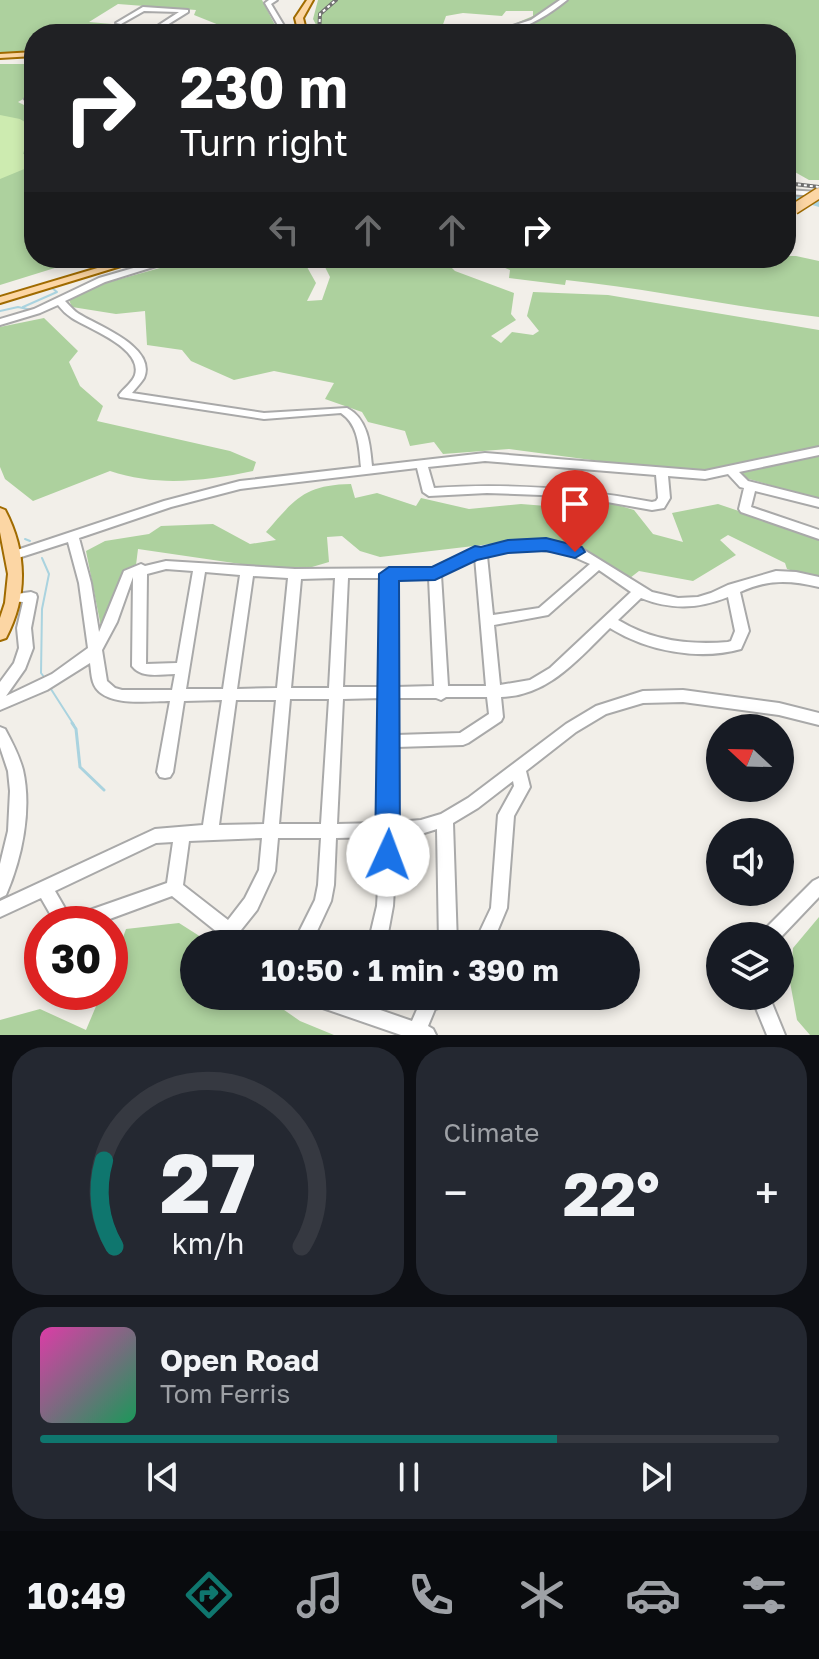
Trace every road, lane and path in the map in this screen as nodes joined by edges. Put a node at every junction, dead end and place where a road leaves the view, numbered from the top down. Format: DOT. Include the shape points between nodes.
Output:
graph roads {
  1 [pos="274,0"];
  2 [pos="310,0"];
  3 [pos="564,0"];
  4 [pos="119,23"];
  5 [pos="164,24"];
  6 [pos="280,24"];
  7 [pos="300,24"];
  8 [pos="523,24"];
  9 [pos="24,55"];
  10 [pos="0,56"];
  11 [pos="796,193"];
  12 [pos="819,194"];
  13 [pos="796,207"];
  14 [pos="108,268"];
  15 [pos="143,268"];
  16 [pos="0,300"];
  17 [pos="58,300"];
  18 [pos="0,322"];
  19 [pos="819,451"];
  20 [pos="422,464"];
  21 [pos="367,470"];
  22 [pos="733,472"];
  23 [pos="662,474"];
  24 [pos="750,486"];
  25 [pos="819,503"];
  26 [pos="0,513"];
  27 [pos="819,535"];
  28 [pos="72,536"];
  29 [pos="481,554"];
  30 [pos="15,555"];
  31 [pos="597,565"];
  32 [pos="200,567"];
  33 [pos="141,569"];
  34 [pos="247,571"];
  35 [pos="435,573"];
  36 [pos="295,574"];
  37 [pos="389,574"];
  38 [pos="342,575"];
  39 [pos="819,582"];
  40 [pos="733,588"];
  41 [pos="640,591"];
  42 [pos="15,598"];
  43 [pos="489,621"];
  44 [pos="610,621"];
  45 [pos="0,634"];
  46 [pos="96,647"];
  47 [pos="182,668"];
  48 [pos="494,692"];
  49 [pos="0,693"];
  50 [pos="336,694"];
  51 [pos="390,694"];
  52 [pos="441,694"];
  53 [pos="177,695"];
  54 [pos="230,695"];
  55 [pos="283,695"];
  56 [pos="0,704"];
  57 [pos="819,719"];
  58 [pos="0,733"];
  59 [pos="389,741"];
  60 [pos="518,769"];
  61 [pos="165,772"];
  62 [pos="445,820"];
  63 [pos="389,830"];
  64 [pos="272,831"];
  65 [pos="330,831"];
  66 [pos="210,832"];
  67 [pos="182,833"];
  68 [pos="819,886"];
  69 [pos="174,888"];
  70 [pos="45,889"];
  71 [pos="0,890"];
  72 [pos="55,906"];
  73 [pos="124,906"];
  74 [pos="0,909"];
  75 [pos="784,922"];
  76 [pos="228,930"];
  77 [pos="230,930"];
  78 [pos="309,930"];
  79 [pos="380,930"];
  80 [pos="448,930"];
  81 [pos="489,930"];
  82 [pos="369,1010"];
  83 [pos="428,1010"];
  84 [pos="766,1010"];
  85 [pos="422,1033"];
  86 [pos="776,1035"];
  1 -- 6 [label="street" via="268,3"];
  2 -- 7 [label="main road"];
  3 -- 8 [label="street"];
  4 -- 5 [label="street" via="143,9 186,11"];
  9 -- 10 [label="main road"];
  11 -- 12 [label="street"];
  12 -- 13 [label="main road, bridge"];
  14 -- 16 [label="main road"];
  15 -- 17 [label="street"];
  17 -- 18 [label="street"];
  17 -- 21 [label="street" via="129,348 140,373 124,395 264,416 351,412"];
  19 -- 22 [label="street"];
  20 -- 21 [label="street"];
  20 -- 23 [label="street" via="527,458"];
  20 -- 23 [label="street" via="429,492 521,487 652,506 664,498"];
  21 -- 28 [label="street" via="222,488"];
  22 -- 23 [label="street"];
  22 -- 24 [label="street"];
  24 -- 25 [label="street"];
  24 -- 27 [label="street" via="745,509"];
  26 -- 30 [label="main road"];
  28 -- 30 [label="street"];
  28 -- 46 [label="street"];
  29 -- 31 [label="street" via="546,545 567,548"];
  29 -- 35 [label="street" via="475,552"];
  29 -- 43 [label="street"];
  30 -- 42 [label="main road"];
  31 -- 41 [label="street"];
  31 -- 43 [label="street" via="543,612"];
  32 -- 33 [label="street"];
  32 -- 34 [label="street"];
  32 -- 47 [label="street"];
  33 -- 46 [label="street" via="128,574"];
  33 -- 47 [label="street" via="139,666"];
  34 -- 36 [label="street"];
  34 -- 54 [label="street"];
  35 -- 37 [label="street"];
  35 -- 52 [label="street"];
  36 -- 38 [label="street"];
  36 -- 55 [label="street"];
  37 -- 38 [label="street"];
  37 -- 51 [label="street"];
  38 -- 50 [label="street"];
  39 -- 40 [label="street" via="772,574"];
  40 -- 41 [label="street" via="688,603 659,600"];
  40 -- 44 [label="street" via="742,631 736,645 655,642"];
  41 -- 44 [label="street"];
  42 -- 45 [label="main road"];
  42 -- 49 [label="street" via="31,597 26,648"];
  43 -- 48 [label="street"];
  44 -- 48 [label="street" via="545,680"];
  46 -- 53 [label="street" via="100,683 110,692"];
  46 -- 56 [label="street" via="48,684"];
  47 -- 53 [label="street"];
  48 -- 52 [label="street"];
  48 -- 59 [label="street" via="496,717 463,739"];
  50 -- 51 [label="street"];
  50 -- 55 [label="street"];
  50 -- 65 [label="street"];
  51 -- 52 [label="street"];
  51 -- 59 [label="street"];
  53 -- 54 [label="street"];
  53 -- 61 [label="street"];
  54 -- 55 [label="street"];
  54 -- 66 [label="street"];
  55 -- 64 [label="street"];
  57 -- 60 [label="street" via="683,696 643,697 601,710"];
  58 -- 71 [label="street" via="18,779 19,799"];
  59 -- 63 [label="street"];
  60 -- 62 [label="street"];
  60 -- 81 [label="street" via="522,787 506,815 499,908"];
  62 -- 63 [label="street"];
  62 -- 80 [label="street"];
  63 -- 65 [label="street"];
  63 -- 79 [label="street"];
  64 -- 65 [label="street"];
  64 -- 66 [label="street"];
  64 -- 77 [label="street" via="260,890"];
  65 -- 78 [label="street" via="323,901"];
  66 -- 67 [label="street"];
  67 -- 69 [label="street"];
  67 -- 70 [label="street" via="155,836"];
  68 -- 75 [label="street"];
  69 -- 73 [label="street"];
  69 -- 76 [label="street"];
  70 -- 72 [label="street"];
  70 -- 74 [label="street"];
  82 -- 85 [label="street"];
  83 -- 85 [label="street"];
  84 -- 86 [label="street"];
}
